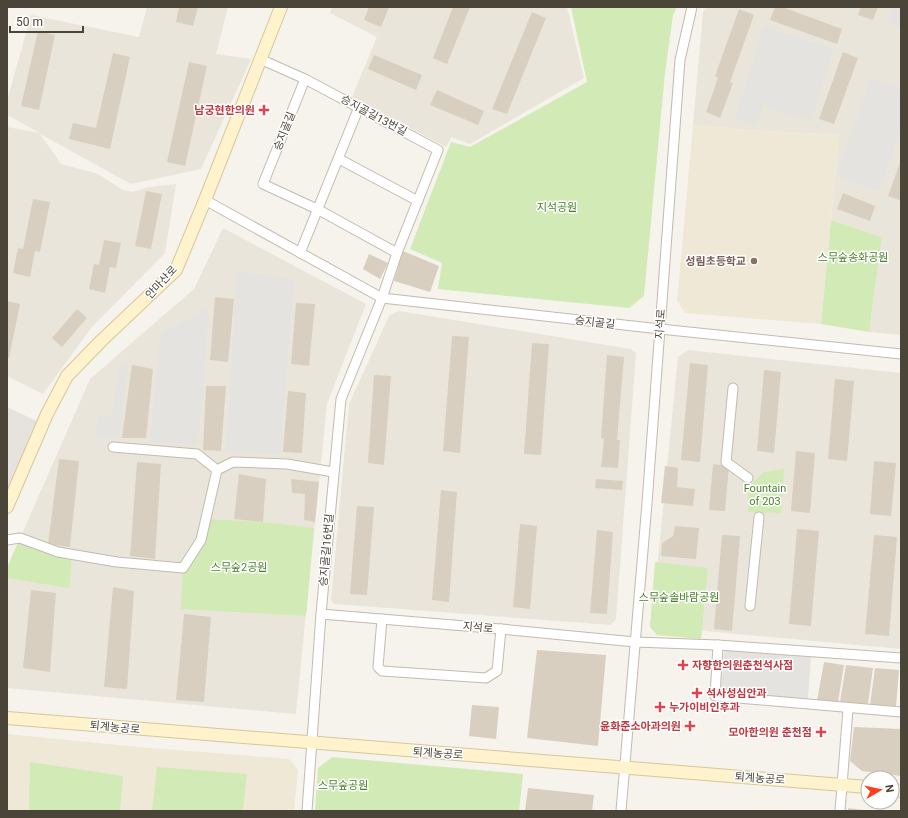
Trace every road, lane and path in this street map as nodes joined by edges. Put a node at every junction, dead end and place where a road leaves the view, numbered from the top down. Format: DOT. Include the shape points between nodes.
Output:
graph roads {
  1 [pos="280,7"];
  2 [pos="692,7"];
  3 [pos="260,59"];
  4 [pos="305,79"];
  5 [pos="360,107"];
  6 [pos="339,159"];
  7 [pos="205,200"];
  8 [pos="418,201"];
  9 [pos="319,210"];
  10 [pos="300,253"];
  11 [pos="397,253"];
  12 [pos="382,298"];
  13 [pos="660,329"];
  14 [pos="901,354"];
  15 [pos="733,388"];
  16 [pos="113,447"];
  17 [pos="217,470"];
  18 [pos="333,472"];
  19 [pos="748,478"];
  20 [pos="7,507"];
  21 [pos="759,517"];
  22 [pos="7,540"];
  23 [pos="750,606"];
  24 [pos="321,614"];
  25 [pos="382,619"];
  26 [pos="501,629"];
  27 [pos="635,642"];
  28 [pos="718,645"];
  29 [pos="901,658"];
  30 [pos="848,709"];
  31 [pos="901,712"];
  32 [pos="7,718"];
  33 [pos="313,743"];
  34 [pos="624,767"];
  35 [pos="843,784"];
  36 [pos="860,786"];
  37 [pos="307,811"];
  38 [pos="621,811"];
  39 [pos="840,811"];
  1 -- 3 [label="street, 안마산로"];
  2 -- 13 [label="street, 지석로" via="680,60"];
  3 -- 4 [label="street, 승지골길13번길"];
  3 -- 7 [label="street, 안마산로"];
  4 -- 5 [label="street, 승지골길13번길"];
  4 -- 9 [label="street, 승지골길" via="263,184"];
  5 -- 6 [label="street"];
  5 -- 8 [label="street, 승지골길13번길" via="438,150"];
  6 -- 8 [label="street"];
  6 -- 9 [label="street"];
  7 -- 10 [label="street, 승지골길"];
  7 -- 20 [label="street, 안마산로" via="176,270 66,376"];
  8 -- 11 [label="street, 승지골길13번길"];
  9 -- 10 [label="street"];
  9 -- 11 [label="street"];
  10 -- 12 [label="street, 승지골길"];
  11 -- 12 [label="street, 승지골길13번길"];
  12 -- 13 [label="street, 승지골길"];
  12 -- 18 [label="street, 승지골길16번길" via="341,398"];
  13 -- 14 [label="street, 승지골길"];
  13 -- 27 [label="street, 지석로"];
  15 -- 19 [label="street" via="726,462"];
  16 -- 17 [label="street" via="197,454"];
  17 -- 18 [label="street" via="233,462 287,464"];
  17 -- 22 [label="street" via="201,540 183,568 117,562 58,552 20,538"];
  18 -- 24 [label="street, 승지골길16번길"];
  21 -- 23 [label="street"];
  24 -- 25 [label="street, 지석로"];
  24 -- 33 [label="street, 승지골길16번길"];
  25 -- 26 [label="street, 지석로"];
  25 -- 26 [label="street" via="378,667 382,671 486,678 497,671"];
  26 -- 27 [label="street, 지석로"];
  27 -- 28 [label="street"];
  27 -- 34 [label="street, 지석로"];
  28 -- 29 [label="street"];
  28 -- 30 [label="street" via="715,696"];
  30 -- 31 [label="street"];
  30 -- 35 [label="street"];
  32 -- 33 [label="street, 퇴계농공로"];
  33 -- 34 [label="street, 퇴계농공로"];
  33 -- 37 [label="street, 승지골길16번길"];
  34 -- 35 [label="street, 퇴계농공로"];
  34 -- 38 [label="street, 지석로"];
  35 -- 36 [label="street, 퇴계농공로"];
  35 -- 39 [label="street"];
}
